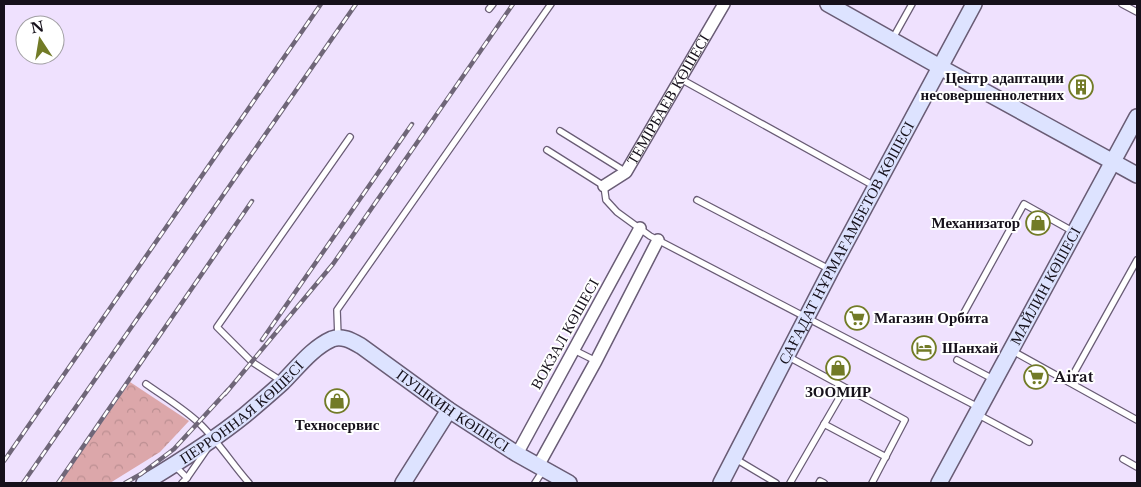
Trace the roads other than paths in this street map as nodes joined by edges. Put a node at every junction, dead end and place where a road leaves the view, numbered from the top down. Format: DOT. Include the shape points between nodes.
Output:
graph roads {
  1 [pos="551,4"];
  2 [pos="724,4"];
  3 [pos="828,4"];
  4 [pos="912,4"];
  5 [pos="974,4"];
  6 [pos="1122,4"];
  7 [pos="1137,12"];
  8 [pos="892,40"];
  9 [pos="940,67"];
  10 [pos="679,78"];
  11 [pos="1137,117"];
  12 [pos="560,131"];
  13 [pos="350,137"];
  14 [pos="547,150"];
  15 [pos="1112,162"];
  16 [pos="626,172"];
  17 [pos="1137,175"];
  18 [pos="604,186"];
  19 [pos="876,187"];
  20 [pos="698,200"];
  21 [pos="640,228"];
  22 [pos="1074,232"];
  23 [pos="658,240"];
  24 [pos="1137,260"];
  25 [pos="831,270"];
  26 [pos="806,318"];
  27 [pos="960,320"];
  28 [pos="338,337"];
  29 [pos="574,350"];
  30 [pos="1011,350"];
  31 [pos="787,356"];
  32 [pos="957,360"];
  33 [pos="596,361"];
  34 [pos="995,380"];
  35 [pos="283,382"];
  36 [pos="1069,382"];
  37 [pos="146,384"];
  38 [pos="845,388"];
  39 [pos="449,410"];
  40 [pos="978,411"];
  41 [pos="1137,420"];
  42 [pos="824,424"];
  43 [pos="214,439"];
  44 [pos="1029,442"];
  45 [pos="517,454"];
  46 [pos="886,457"];
  47 [pos="734,458"];
  48 [pos="1123,459"];
  49 [pos="174,465"];
  50 [pos="1137,467"];
  51 [pos="541,468"];
  52 [pos="187,478"];
  53 [pos="873,481"];
  54 [pos="144,483"];
  55 [pos="182,483"];
  56 [pos="249,483"];
  57 [pos="402,483"];
  58 [pos="535,483"];
  59 [pos="569,483"];
  60 [pos="721,483"];
  61 [pos="776,483"];
  62 [pos="790,483"];
  63 [pos="819,483"];
  64 [pos="824,483"];
  65 [pos="882,483"];
  66 [pos="939,483"];
  1 -- 28 [label="lane" via="337,310"];
  2 -- 10 [label="street, ТЕМІРБАЕВ КӨШЕСІ"];
  3 -- 8 [label="street"];
  4 -- 8 [label="lane"];
  5 -- 9 [label="street, САҒАДАТ НҰРМАҒАМБЕТОВ КӨШЕСІ"];
  6 -- 7 [label="lane"];
  8 -- 9 [label="street"];
  9 -- 15 [label="street"];
  9 -- 19 [label="street, САҒАДАТ НҰРМАҒАМБЕТОВ КӨШЕСІ"];
  10 -- 16 [label="street, ТЕМІРБАЕВ КӨШЕСІ"];
  10 -- 19 [label="lane"];
  11 -- 15 [label="street, МАЙЛИН КӨШЕСІ"];
  12 -- 16 [label="lane"];
  13 -- 35 [label="lane" via="217,327 252,362"];
  14 -- 18 [label="lane"];
  15 -- 17 [label="street"];
  15 -- 22 [label="street, МАЙЛИН КӨШЕСІ"];
  16 -- 18 [label="street, ТЕМІРБАЕВ КӨШЕСІ"];
  18 -- 21 [label="lane" via="606,200"];
  19 -- 25 [label="street, САҒАДАТ НҰРМАҒАМБЕТОВ КӨШЕСІ"];
  20 -- 25 [label="lane"];
  21 -- 23 [label="lane"];
  21 -- 29 [label="street, ВОКЗАЛ КӨШЕСІ"];
  22 -- 27 [label="lane" via="1024,204"];
  22 -- 30 [label="street, МАЙЛИН КӨШЕСІ"];
  23 -- 26 [label="lane"];
  23 -- 33 [label="street"];
  24 -- 36 [label="lane"];
  25 -- 26 [label="street, САҒАДАТ НҰРМАҒАМБЕТОВ КӨШЕСІ"];
  26 -- 31 [label="street, САҒАДАТ НҰРМАҒАМБЕТОВ КӨШЕСІ"];
  26 -- 40 [label="lane"];
  28 -- 35 [label="street, ПЕРРОННАЯ КӨШЕСІ" via="308,356"];
  28 -- 39 [label="street, ПУШКИН КӨШЕСІ" via="361,346"];
  29 -- 33 [label="lane"];
  29 -- 45 [label="street, ВОКЗАЛ КӨШЕСІ"];
  30 -- 34 [label="street, МАЙЛИН КӨШЕСІ"];
  30 -- 36 [label="lane"];
  31 -- 38 [label="lane"];
  31 -- 47 [label="street, САҒАДАТ НҰРМАҒАМБЕТОВ КӨШЕСІ"];
  32 -- 34 [label="lane"];
  33 -- 51 [label="street"];
  34 -- 40 [label="street, МАЙЛИН КӨШЕСІ"];
  35 -- 43 [label="street, ПЕРРОННАЯ КӨШЕСІ"];
  36 -- 41 [label="lane"];
  37 -- 43 [label="lane" via="199,422"];
  38 -- 42 [label="lane"];
  38 -- 46 [label="lane" via="905,420"];
  39 -- 45 [label="street, ПУШКИН КӨШЕСІ"];
  39 -- 57 [label="street"];
  40 -- 44 [label="lane"];
  40 -- 66 [label="street, МАЙЛИН КӨШЕСІ"];
  42 -- 46 [label="lane"];
  42 -- 62 [label="lane"];
  43 -- 49 [label="street, ПЕРРОННАЯ КӨШЕСІ"];
  43 -- 52 [label="lane"];
  43 -- 56 [label="lane"];
  45 -- 51 [label="street, ПУШКИН КӨШЕСІ"];
  46 -- 53 [label="lane"];
  47 -- 60 [label="street, САҒАДАТ НҰРМАҒАМБЕТОВ КӨШЕСІ"];
  47 -- 61 [label="lane"];
  48 -- 50 [label="lane"];
  49 -- 52 [label="lane"];
  49 -- 54 [label="street, ПЕРРОННАЯ КӨШЕСІ"];
  51 -- 58 [label="lane"];
  51 -- 59 [label="street, ПУШКИН КӨШЕСІ"];
  52 -- 55 [label="lane"];
  53 -- 65 [label="lane"];
  63 -- 64 [label="lane"];
}
